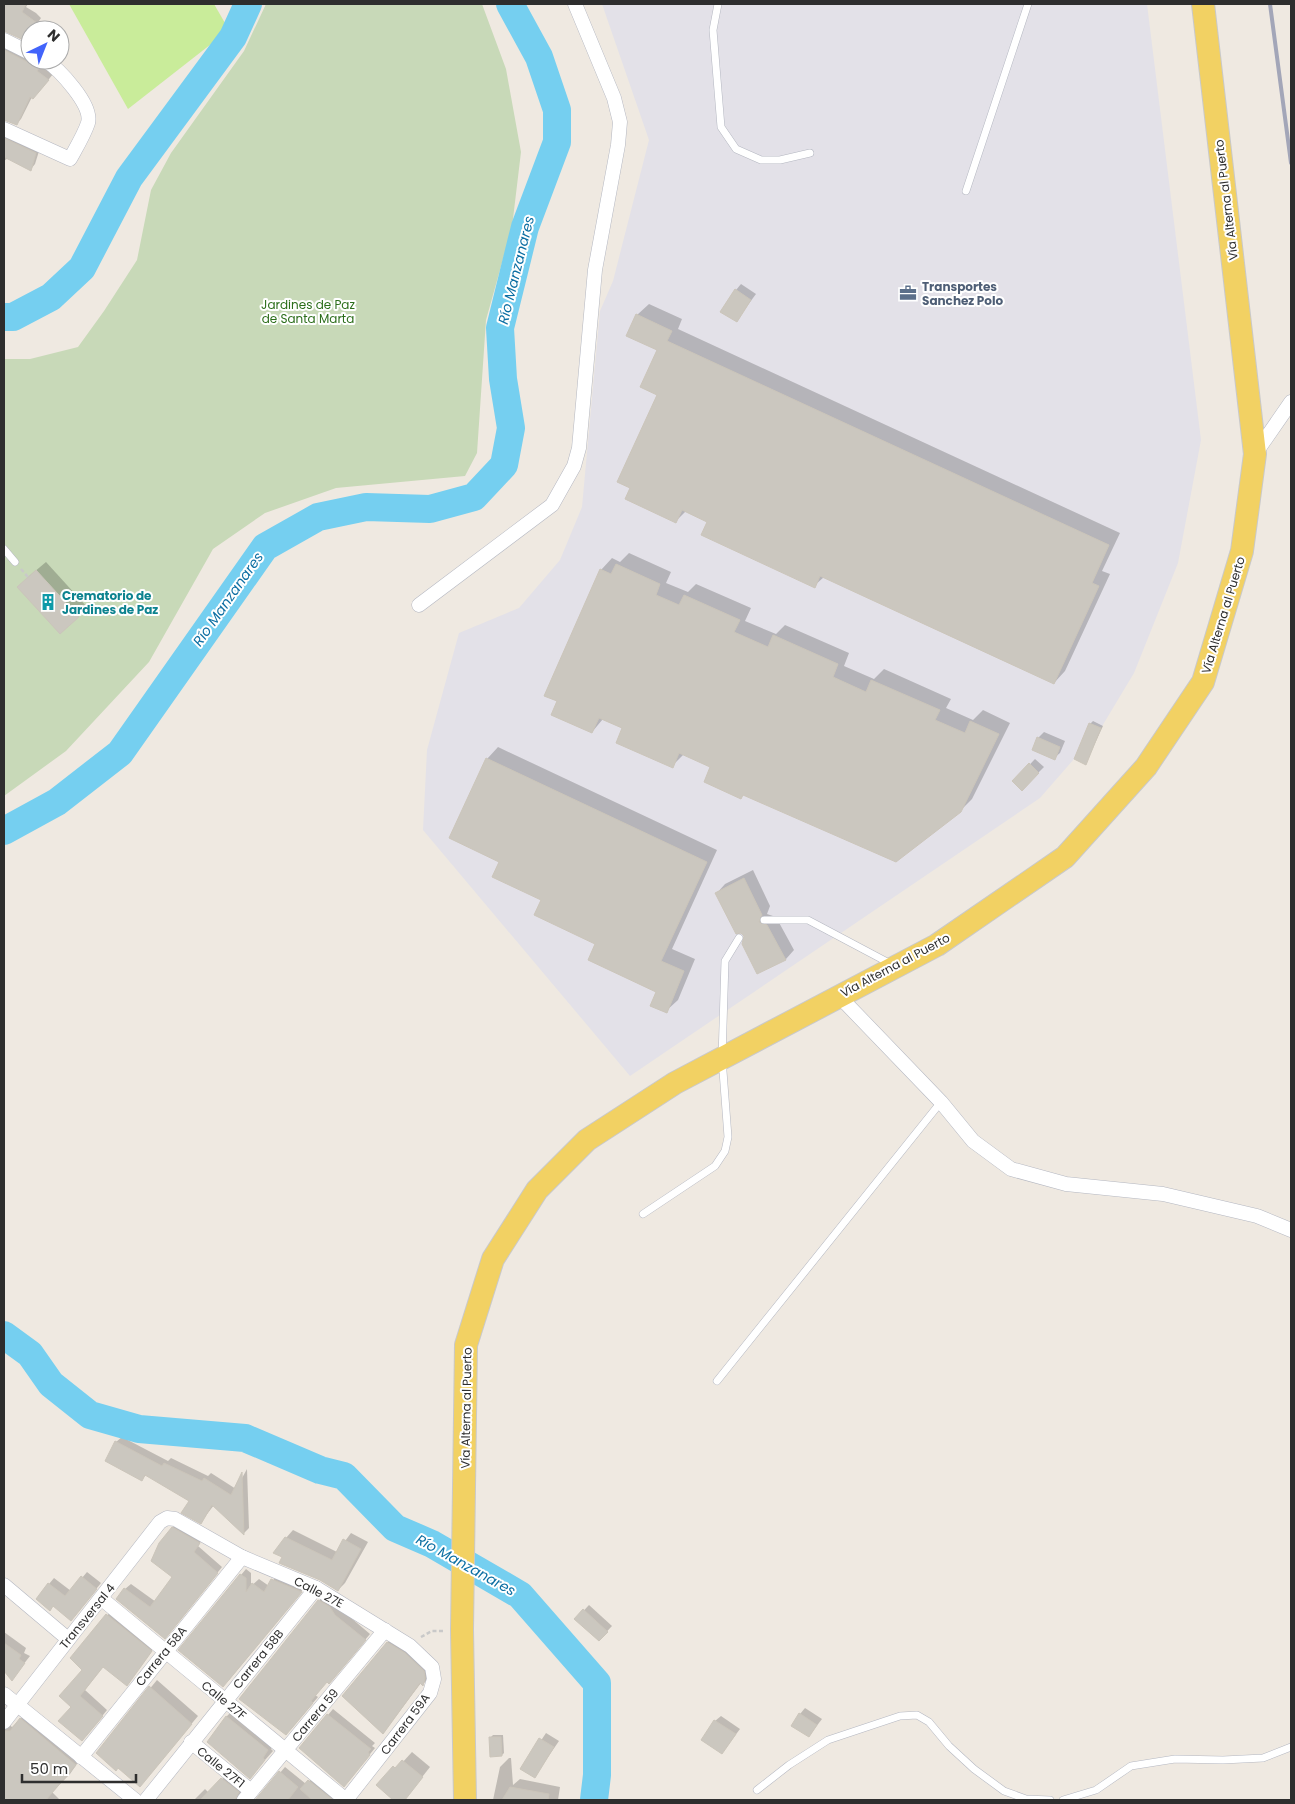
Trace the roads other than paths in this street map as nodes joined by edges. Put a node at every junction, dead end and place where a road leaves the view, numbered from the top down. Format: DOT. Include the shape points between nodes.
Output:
graph roads {
  1 [pos="575,4"];
  2 [pos="718,4"];
  3 [pos="1028,4"];
  4 [pos="1203,4"];
  5 [pos="4,40"];
  6 [pos="20,48"];
  7 [pos="55,70"];
  8 [pos="4,129"];
  9 [pos="810,153"];
  10 [pos="966,191"];
  11 [pos="1291,402"];
  12 [pos="1255,454"];
  13 [pos="4,549"];
  14 [pos="15,562"];
  15 [pos="419,605"];
  16 [pos="764,920"];
  17 [pos="739,938"];
  18 [pos="895,966"];
  19 [pos="838,995"];
  20 [pos="722,1058"];
  21 [pos="941,1102"];
  22 [pos="643,1214"];
  23 [pos="1291,1230"];
  24 [pos="717,1381"];
  25 [pos="175,1519"];
  26 [pos="242,1557"];
  27 [pos="4,1585"];
  28 [pos="316,1588"];
  29 [pos="102,1600"];
  30 [pos="386,1630"];
  31 [pos="68,1639"];
  32 [pos="410,1646"];
  33 [pos="165,1651"];
  34 [pos="4,1694"];
  35 [pos="225,1700"];
  36 [pos="19,1706"];
  37 [pos="4,1722"];
  38 [pos="191,1742"];
  39 [pos="1291,1747"];
  40 [pos="286,1749"];
  41 [pos="81,1757"];
  42 [pos="757,1790"];
  43 [pos="247,1796"];
  44 [pos="135,1800"];
  45 [pos="146,1800"];
  46 [pos="346,1800"];
  47 [pos="465,1800"];
  48 [pos="1050,1800"];
  49 [pos="1063,1800"];
  1 -- 15 [label="street" via="614,98 620,122 595,270 579,448 574,466 552,505"];
  2 -- 9 [label="lane" via="713,30 721,127 736,149 761,160 780,160"];
  3 -- 10 [label="lane"];
  4 -- 12 [label="main road, Vía Alterna al Puerto"];
  5 -- 6 [label="street"];
  7 -- 8 [label="street" via="87,108 88,122 70,159"];
  11 -- 12 [label="street"];
  12 -- 18 [label="main road, Vía Alterna al Puerto" via="1242,551 1203,682 1146,767 1065,857 937,945"];
  13 -- 14 [label="lane"];
  16 -- 18 [label="lane" via="808,920"];
  17 -- 20 [label="lane" via="725,961"];
  18 -- 19 [label="main road, Vía Alterna al Puerto"];
  19 -- 20 [label="main road, Vía Alterna al Puerto"];
  19 -- 21 [label="street"];
  20 -- 22 [label="lane" via="728,1137 725,1151 715,1166"];
  20 -- 47 [label="main road, Vía Alterna al Puerto" via="676,1083 588,1140 537,1190 493,1259 466,1345 462,1630"];
  21 -- 23 [label="street" via="973,1141 1011,1169 1066,1184 1163,1194 1257,1216"];
  21 -- 24 [label="lane"];
  25 -- 26 [label="street, Calle 27E"];
  25 -- 29 [label="street, Transversal 4" via="167,1518 160,1522"];
  26 -- 28 [label="street, Calle 27E"];
  26 -- 33 [label="street, Carrera 58A"];
  27 -- 31 [label="street"];
  28 -- 30 [label="street, Calle 27E"];
  28 -- 35 [label="street, Carrera 58B"];
  29 -- 31 [label="street, Transversal 4"];
  29 -- 33 [label="street, Calle 27F"];
  30 -- 32 [label="street, Calle 27E"];
  30 -- 40 [label="street, Carrera 59"];
  31 -- 36 [label="street, Transversal 4"];
  32 -- 46 [label="street, Carrera 59A" via="432,1668 434,1678 430,1693"];
  33 -- 35 [label="street, Calle 27F"];
  33 -- 41 [label="street, Carrera 58A"];
  34 -- 36 [label="street"];
  35 -- 38 [label="street, Carrera 58B"];
  35 -- 40 [label="street, Calle 27F"];
  36 -- 37 [label="street, Transversal 4"];
  36 -- 41 [label="street"];
  38 -- 43 [label="street, Calle 27F1"];
  38 -- 45 [label="street, Carrera 58B"];
  39 -- 49 [label="lane" via="1263,1758 1175,1758 1131,1766 1096,1790"];
  40 -- 43 [label="street, Carrera 59"];
  40 -- 46 [label="street, Calle 27F"];
  41 -- 44 [label="street"];
  42 -- 48 [label="lane" via="828,1740 900,1716 917,1715 929,1722 974,1769 1004,1791 1026,1799"];
}
